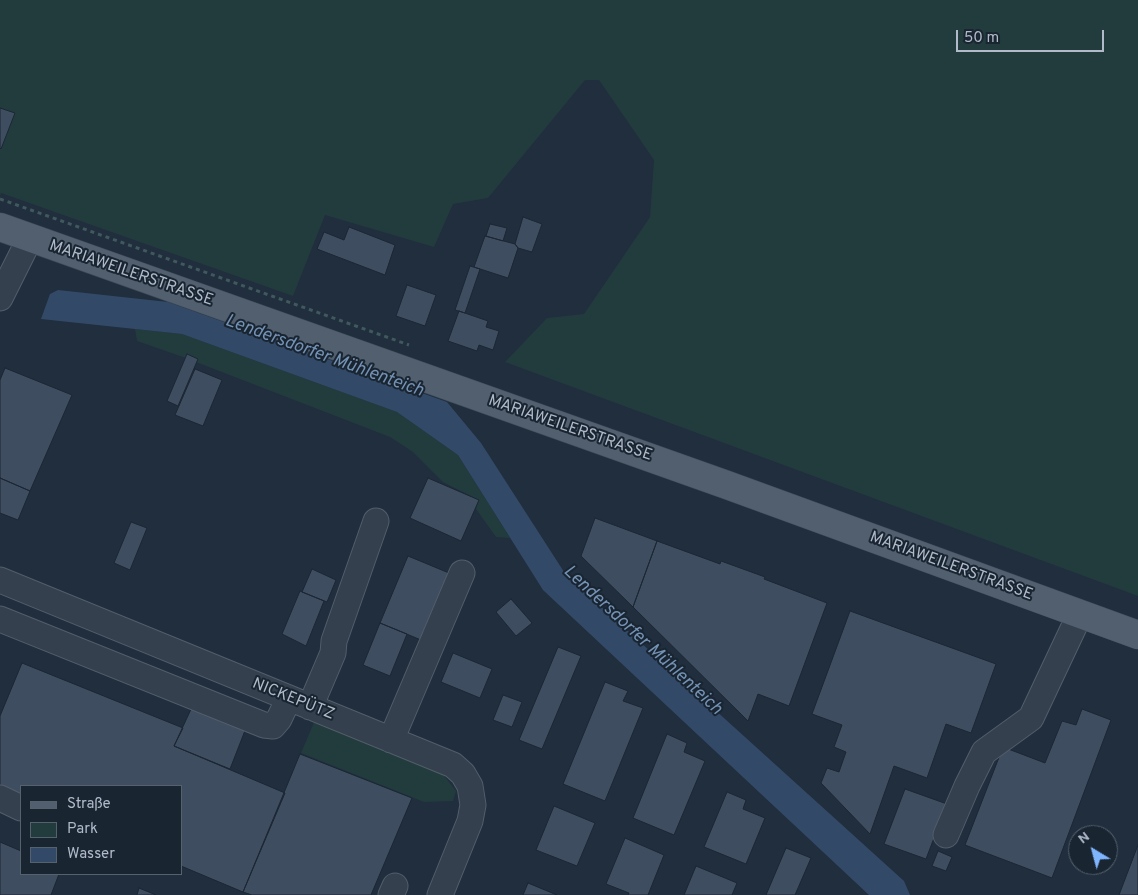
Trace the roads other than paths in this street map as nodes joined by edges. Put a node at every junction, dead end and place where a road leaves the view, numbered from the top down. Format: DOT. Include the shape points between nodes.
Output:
graph roads {
  1 [pos="9,234"];
  2 [pos="0,298"];
  3 [pos="376,521"];
  4 [pos="462,573"];
  5 [pos="0,580"];
  6 [pos="31,593"];
  7 [pos="1080,614"];
  8 [pos="9,622"];
  9 [pos="1138,635"];
  10 [pos="300,702"];
  11 [pos="392,740"];
  12 [pos="0,798"];
  13 [pos="20,808"];
  14 [pos="946,836"];
  15 [pos="440,895"];
  1 -- 2 [label="street"];
  1 -- 7 [label="main road, MARIAWEILERSTRASSE" via="728,485"];
  3 -- 10 [label="street" via="332,653"];
  4 -- 11 [label="street"];
  5 -- 6 [label="street, NICKEPÜTZ"];
  6 -- 8 [label="street"];
  6 -- 10 [label="street, NICKEPÜTZ"];
  7 -- 9 [label="main road, MARIAWEILERSTRASSE"];
  7 -- 14 [label="street" via="1031,718 984,752"];
  8 -- 10 [label="street" via="264,725 273,726"];
  10 -- 11 [label="street, NICKEPÜTZ"];
  11 -- 15 [label="street, NICKEPÜTZ" via="453,765 470,786 473,805 470,821"];
  12 -- 13 [label="street"];
}
